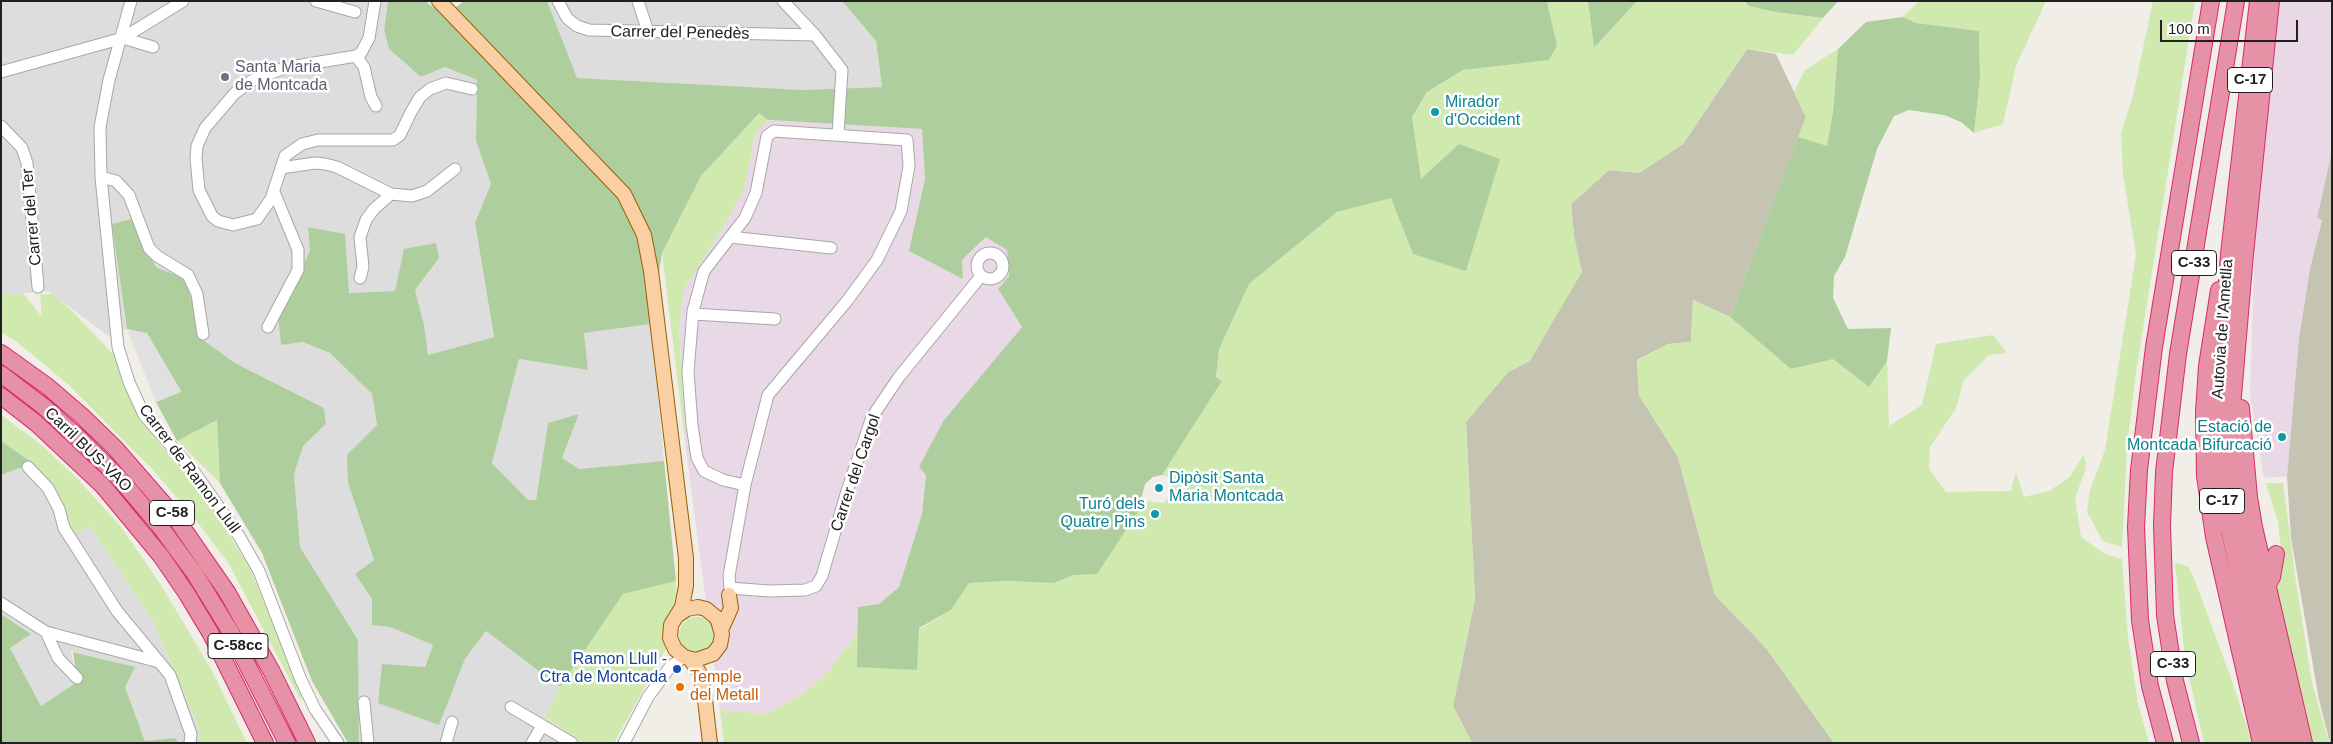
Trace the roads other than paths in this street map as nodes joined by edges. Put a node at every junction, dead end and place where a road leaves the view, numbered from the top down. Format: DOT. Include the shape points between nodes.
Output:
graph roads {
  1 [pos="132,1"];
  2 [pos="183,1"];
  3 [pos="316,1"];
  4 [pos="375,1"];
  5 [pos="439,1"];
  6 [pos="558,1"];
  7 [pos="638,1"];
  8 [pos="783,1"];
  9 [pos="2211,1"];
  10 [pos="2236,1"];
  11 [pos="2258,1"];
  12 [pos="2270,1"];
  13 [pos="355,12"];
  14 [pos="648,32"];
  15 [pos="816,36"];
  16 [pos="122,38"];
  17 [pos="153,47"];
  18 [pos="356,56"];
  19 [pos="1,72"];
  20 [pos="472,89"];
  21 [pos="376,106"];
  22 [pos="1,126"];
  23 [pos="838,134"];
  24 [pos="281,168"];
  25 [pos="455,169"];
  26 [pos="100,177"];
  27 [pos="274,192"];
  28 [pos="391,194"];
  29 [pos="730,238"];
  30 [pos="831,248"];
  31 [pos="2229,254"];
  32 [pos="981,276"];
  33 [pos="360,278"];
  34 [pos="38,287"];
  35 [pos="693,314"];
  36 [pos="776,319"];
  37 [pos="268,327"];
  38 [pos="203,334"];
  39 [pos="1,353"];
  40 [pos="1,368"];
  41 [pos="1,374"];
  42 [pos="1,380"];
  43 [pos="2235,380"];
  44 [pos="1,396"];
  45 [pos="43,406"];
  46 [pos="28,467"];
  47 [pos="745,485"];
  48 [pos="686,586"];
  49 [pos="729,591"];
  50 [pos="5,605"];
  51 [pos="704,609"];
  52 [pos="678,615"];
  53 [pos="722,628"];
  54 [pos="46,632"];
  55 [pos="673,646"];
  56 [pos="712,654"];
  57 [pos="687,658"];
  58 [pos="158,662"];
  59 [pos="77,678"];
  60 [pos="704,691"];
  61 [pos="648,697"];
  62 [pos="364,702"];
  63 [pos="511,707"];
  64 [pos="452,722"];
  65 [pos="542,726"];
  66 [pos="190,743"];
  67 [pos="265,743"];
  68 [pos="287,743"];
  69 [pos="307,743"];
  70 [pos="338,743"];
  71 [pos="368,743"];
  72 [pos="446,743"];
  73 [pos="532,743"];
  74 [pos="572,743"];
  75 [pos="624,743"];
  76 [pos="710,743"];
  77 [pos="2165,743"];
  78 [pos="2191,743"];
  79 [pos="2261,743"];
  80 [pos="2276,743"];
  81 [pos="2290,743"];
  82 [pos="2304,743"];
  1 -- 16 [label="street, Carrer de Ramon Llull"];
  2 -- 16 [label="street"];
  3 -- 13 [label="street"];
  4 -- 18 [label="street" via="370,38 364,50"];
  5 -- 48 [label="main road" via="617,187 636,217 651,271 686,558"];
  6 -- 14 [label="street, Carrer del Penedès" via="567,18 577,26 589,30"];
  7 -- 14 [label="street"];
  8 -- 15 [label="street"];
  9 -- 77 [label="highway, C-33" via="2146,404 2136,527 2144,653"];
  10 -- 78 [label="highway, C-33" via="2178,354 2164,472 2165,615 2175,681"];
  11 -- 31 [label="highway, Autovia de l'Ametlla / C-17"];
  12 -- 43 [label="highway, Autovia de l'Ametlla / C-17" via="2244,254"];
  14 -- 15 [label="street, Carrer del Penedès"];
  15 -- 23 [label="street" via="842,70"];
  16 -- 17 [label="street"];
  16 -- 19 [label="street"];
  16 -- 26 [label="street, Carrer de Ramon Llull" via="102,110"];
  18 -- 21 [label="street" via="364,67"];
  18 -- 27 [label="street" via="284,68 253,80 234,94 205,128 196,158 199,190 212,216 225,224 249,223 262,214"];
  20 -- 24 [label="street" via="446,83 430,89 420,97 397,139 309,141 285,156"];
  22 -- 34 [label="street, Carrer del Ter" via="22,148 27,163"];
  23 -- 29 [label="street" via="774,131 767,136 756,193 745,218"];
  23 -- 47 [label="street" via="907,140 909,166 901,211 877,260 768,395"];
  24 -- 27 [label="street"];
  24 -- 28 [label="street" via="325,164"];
  25 -- 28 [label="street" via="419,195 404,197"];
  26 -- 38 [label="street" via="116,181 129,195 148,248 188,275 197,294"];
  26 -- 70 [label="street, Carrer de Ramon Llull" via="118,347 129,382 144,414 195,473 239,536 259,571 301,680 315,709"];
  27 -- 37 [label="street" via="298,250 298,270"];
  28 -- 33 [label="street" via="374,209 362,228 363,267"];
  29 -- 30 [label="street"];
  29 -- 35 [label="street" via="704,271"];
  31 -- 79 [label="highway" via="2217,298 2207,366 2204,469 2214,537"];
  31 -- 80 [label="highway, Autovia de l'Ametlla / C-17" via="2218,402 2220,488"];
  32 -- 49 [label="street, Carrer del Cargol" via="899,377 872,417 846,491 822,576 816,586 805,590"];
  35 -- 36 [label="street"];
  35 -- 47 [label="street" via="688,372 697,458 704,471"];
  39 -- 69 [label="highway, C-58" via="82,416 175,516 241,616"];
  40 -- 45 [label="highway, C-58cc"];
  41 -- 45 [label="highway, Carril BUS-VAO / C-58cc"];
  42 -- 45 [label="highway, C-58cc"];
  43 -- 81 [label="highway, Autovia de l'Ametlla / C-17" via="2230,431 2233,477 2243,540"];
  43 -- 82 [label="highway" via="2240,395 2249,497 2260,557 2270,558 2276,554 2272,577 2266,587"];
  44 -- 67 [label="highway, C-58" via="90,473 160,556 188,594 211,634"];
  45 -- 68 [label="highway, Carril BUS-VAO / C-58cc" via="120,479 180,552 230,631"];
  46 -- 58 [label="street" via="48,488 64,528 117,610"];
  47 -- 49 [label="street"];
  48 -- 51 [label="main road"];
  48 -- 52 [label="main road"];
  49 -- 51 [label="main road" via="721,604"];
  49 -- 53 [label="main road" via="731,608"];
  50 -- 54 [label="street"];
  51 -- 52 [label="main road" via="687,609"];
  51 -- 53 [label="main road" via="717,618"];
  52 -- 55 [label="main road" via="670,632"];
  53 -- 56 [label="main road" via="722,640"];
  54 -- 58 [label="street"];
  54 -- 59 [label="street" via="58,658"];
  55 -- 57 [label="main road"];
  55 -- 61 [label="street"];
  56 -- 57 [label="main road" via="702,659"];
  56 -- 60 [label="main road"];
  57 -- 60 [label="main road" via="699,672"];
  57 -- 61 [label="street" via="670,667"];
  58 -- 66 [label="street" via="170,675 191,734"];
  60 -- 76 [label="main road"];
  61 -- 75 [label="street"];
  62 -- 71 [label="street"];
  63 -- 65 [label="street"];
  64 -- 72 [label="street"];
  65 -- 73 [label="street"];
  65 -- 74 [label="street"];
}
